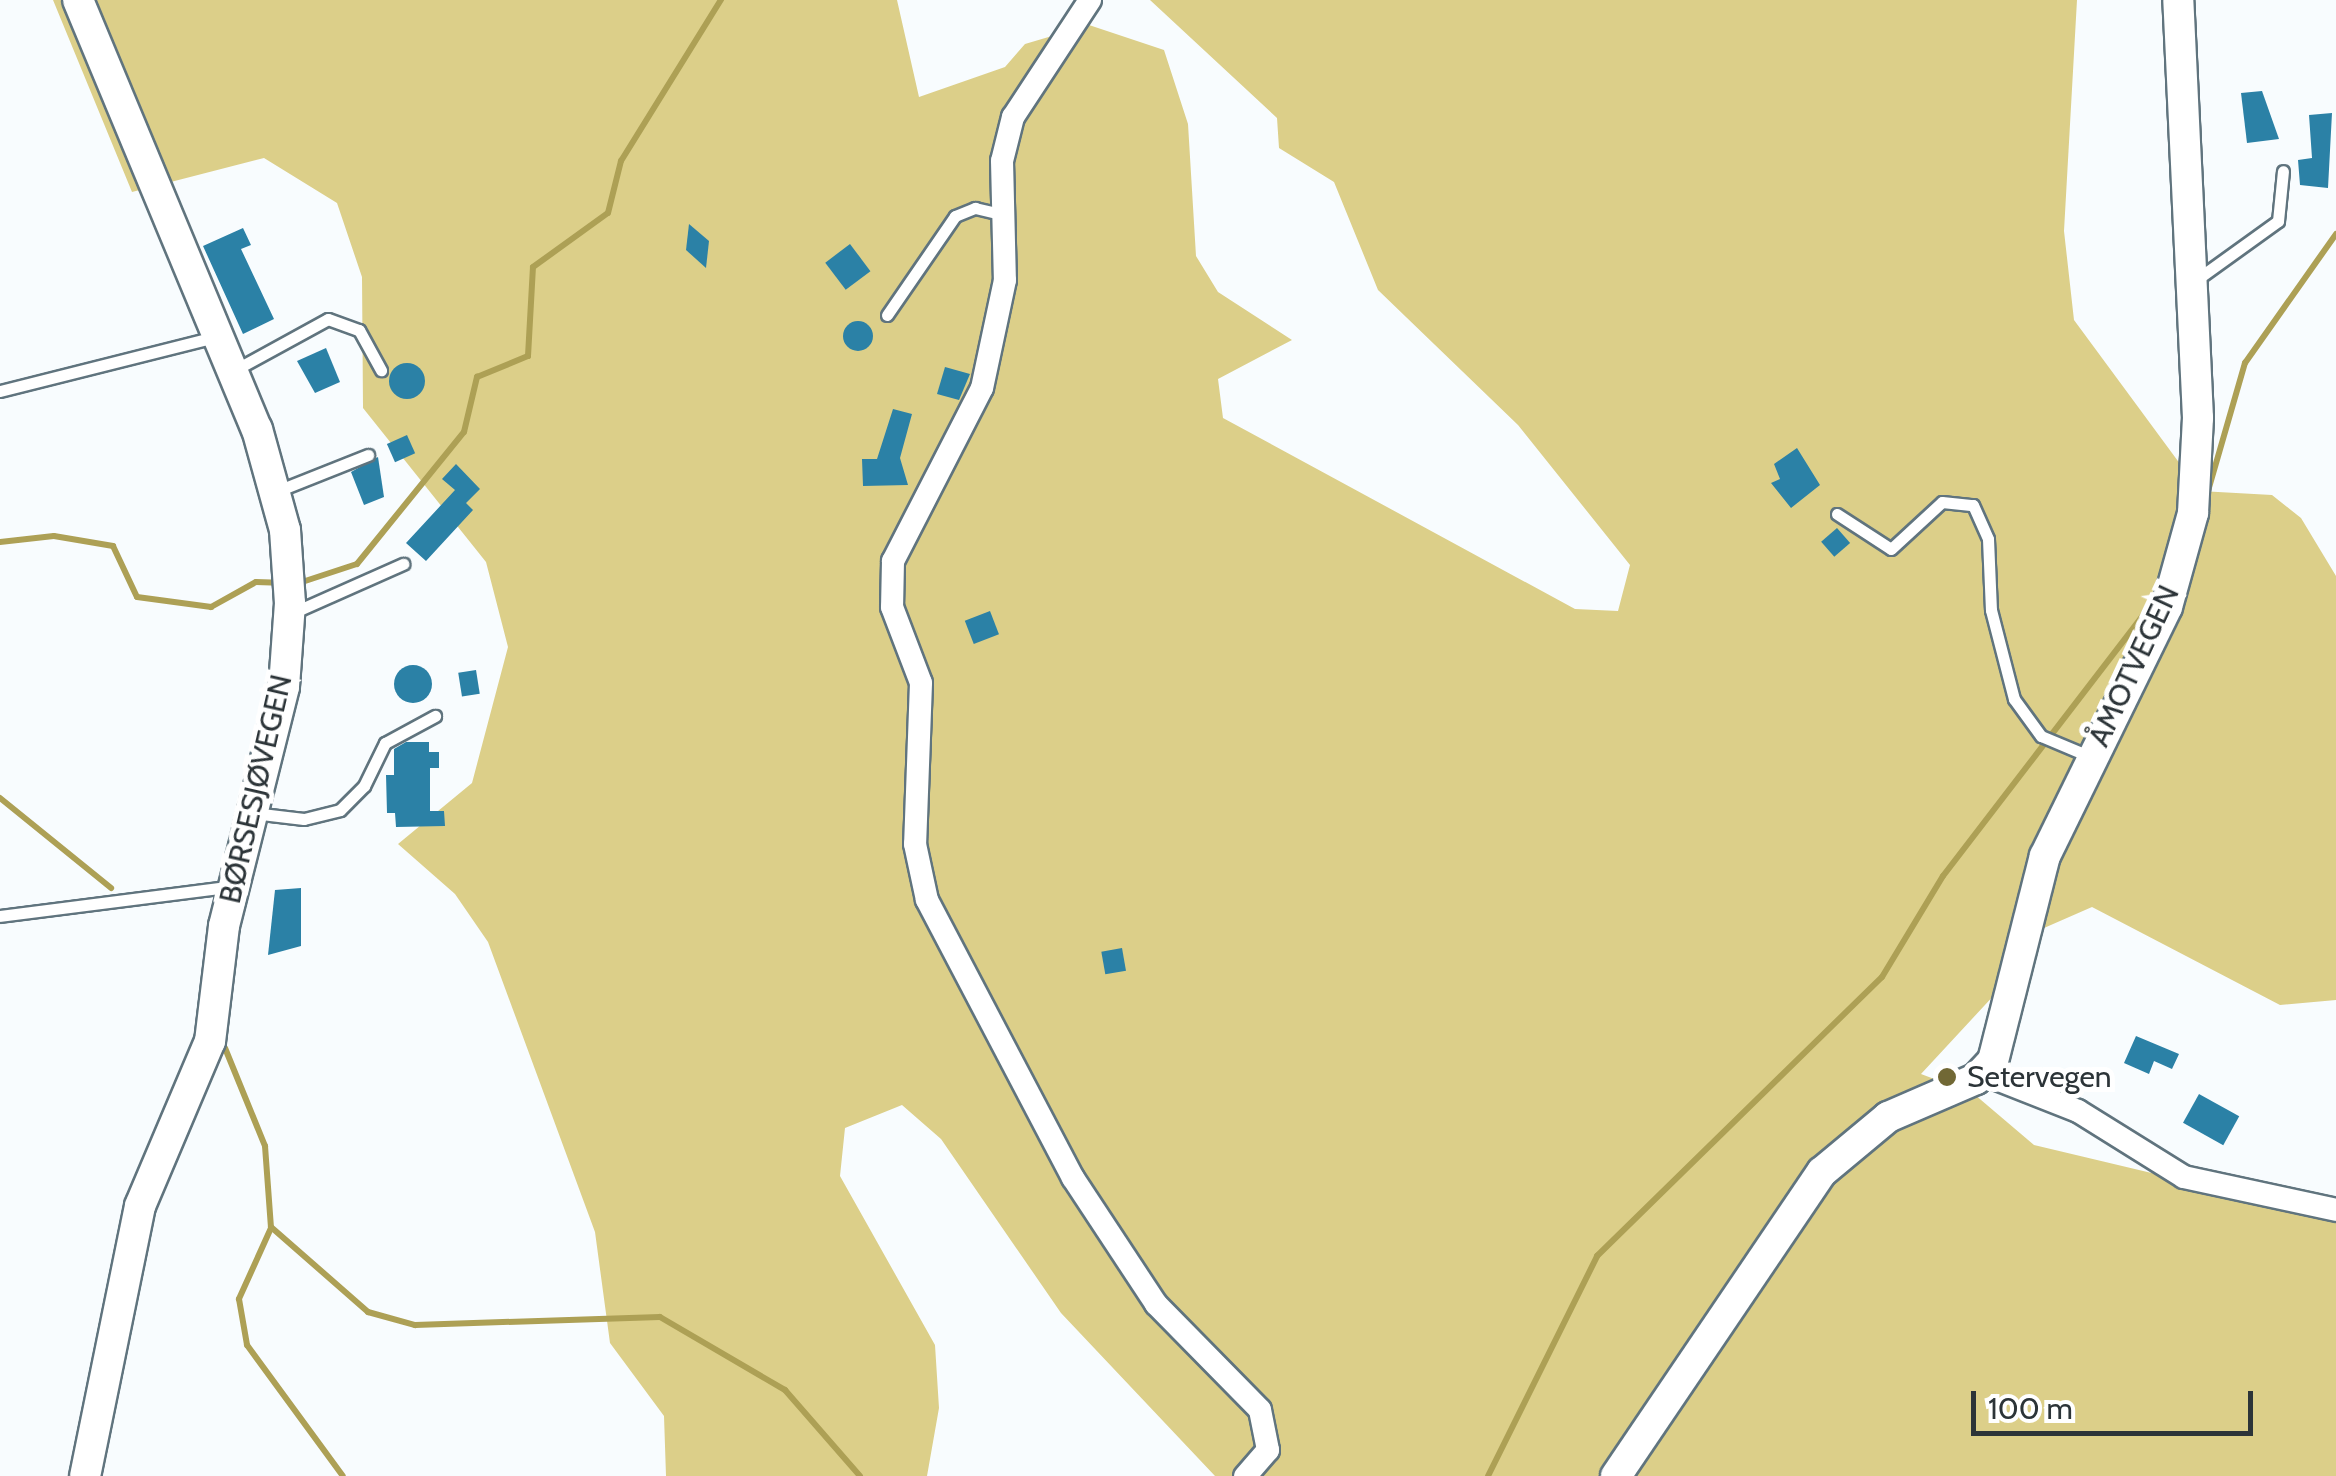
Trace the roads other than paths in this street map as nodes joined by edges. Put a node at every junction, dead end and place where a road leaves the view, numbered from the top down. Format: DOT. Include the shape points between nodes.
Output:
graph roads {
  1 [pos="78,0"];
  2 [pos="1090,0"];
  3 [pos="2178,0"];
  4 [pos="2283,171"];
  5 [pos="1002,214"];
  6 [pos="2192,282"];
  7 [pos="886,315"];
  8 [pos="218,336"];
  9 [pos="382,370"];
  10 [pos="234,371"];
  11 [pos="0,391"];
  12 [pos="368,456"];
  13 [pos="277,491"];
  14 [pos="1837,514"];
  15 [pos="403,564"];
  16 [pos="290,592"];
  17 [pos="435,716"];
  18 [pos="2091,757"];
  19 [pos="253,813"];
  20 [pos="233,886"];
  21 [pos="0,916"];
  22 [pos="1984,1074"];
  23 [pos="2336,1210"];
  24 [pos="85,1476"];
  25 [pos="1245,1476"];
  26 [pos="1616,1476"];
  1 -- 8 [label="main road, BØRSESJØVEGEN"];
  2 -- 5 [label="street" via="1013,118"];
  3 -- 6 [label="main road, ÅMOTVEGEN"];
  4 -- 6 [label="lane" via="2278,221"];
  5 -- 7 [label="lane" via="975,208 955,216"];
  5 -- 25 [label="street" via="1005,280 982,388 906,527 890,582 921,683 919,873 984,1012 1133,1273 1260,1410 1268,1450"];
  6 -- 18 [label="main road, ÅMOTVEGEN" via="2198,418 2188,535 2166,607"];
  8 -- 10 [label="main road, BØRSESJØVEGEN"];
  8 -- 11 [label="lane"];
  9 -- 10 [label="lane" via="359,330 328,319"];
  10 -- 13 [label="main road, BØRSESJØVEGEN"];
  12 -- 13 [label="lane"];
  13 -- 16 [label="main road, BØRSESJØVEGEN"];
  14 -- 18 [label="lane" via="1891,550 1942,502 1973,505 1988,539 1991,610 2014,699 2041,736"];
  15 -- 16 [label="lane"];
  16 -- 19 [label="main road, BØRSESJØVEGEN" via="284,687"];
  17 -- 19 [label="lane" via="384,742 364,786 340,810 304,818"];
  18 -- 22 [label="main road, ÅMOTVEGEN" via="2036,879"];
  19 -- 20 [label="main road, BØRSESJØVEGEN"];
  20 -- 21 [label="lane"];
  20 -- 24 [label="main road, BØRSESJØVEGEN" via="210,1041 140,1206"];
  22 -- 23 [label="street" via="2078,1111 2184,1177"];
  22 -- 26 [label="main road" via="1888,1118 1822,1172"];
}
